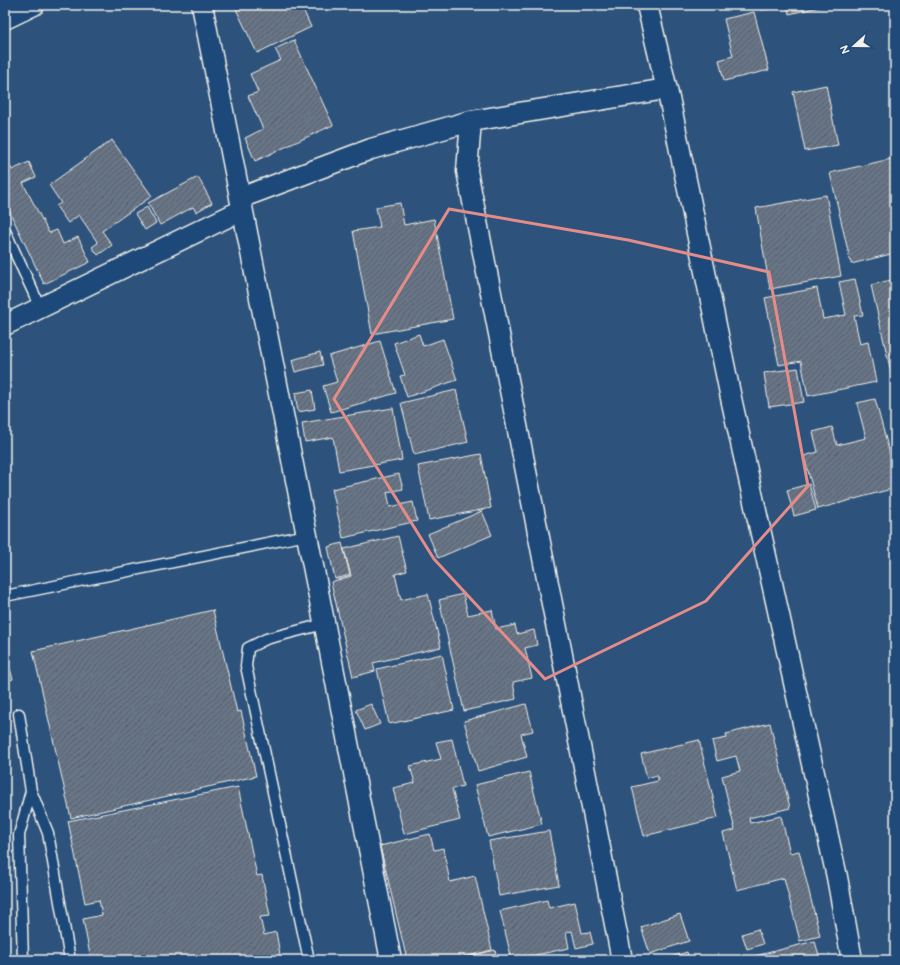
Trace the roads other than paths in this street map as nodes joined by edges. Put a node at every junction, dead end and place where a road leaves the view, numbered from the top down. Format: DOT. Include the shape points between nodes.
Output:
graph roads {
  1 [pos="34,5"];
  2 [pos="202,5"];
  3 [pos="647,5"];
  4 [pos="5,19"];
  5 [pos="666,89"];
  6 [pos="471,121"];
  7 [pos="241,204"];
  8 [pos="5,231"];
  9 [pos="41,309"];
  10 [pos="5,325"];
  11 [pos="307,535"];
  12 [pos="5,596"];
  13 [pos="324,624"];
  14 [pos="19,714"];
  15 [pos="31,791"];
  16 [pos="23,960"];
  17 [pos="70,960"];
  18 [pos="309,960"];
  19 [pos="391,960"];
  20 [pos="622,960"];
  21 [pos="852,960"];
  1 -- 4 [label="street"];
  2 -- 7 [label="street"];
  3 -- 5 [label="street"];
  5 -- 6 [label="street"];
  5 -- 21 [label="street" via="731,398 837,877"];
  6 -- 7 [label="street" via="371,149"];
  6 -- 20 [label="street" via="467,170"];
  7 -- 9 [label="street"];
  7 -- 11 [label="street"];
  8 -- 9 [label="lane"];
  9 -- 10 [label="street"];
  11 -- 12 [label="lane"];
  11 -- 13 [label="street"];
  13 -- 18 [label="lane" via="266,639 248,648 246,666"];
  13 -- 19 [label="street"];
  14 -- 15 [label="lane"];
  15 -- 16 [label="lane" via="19,835"];
  15 -- 17 [label="lane" via="48,833"];
}
